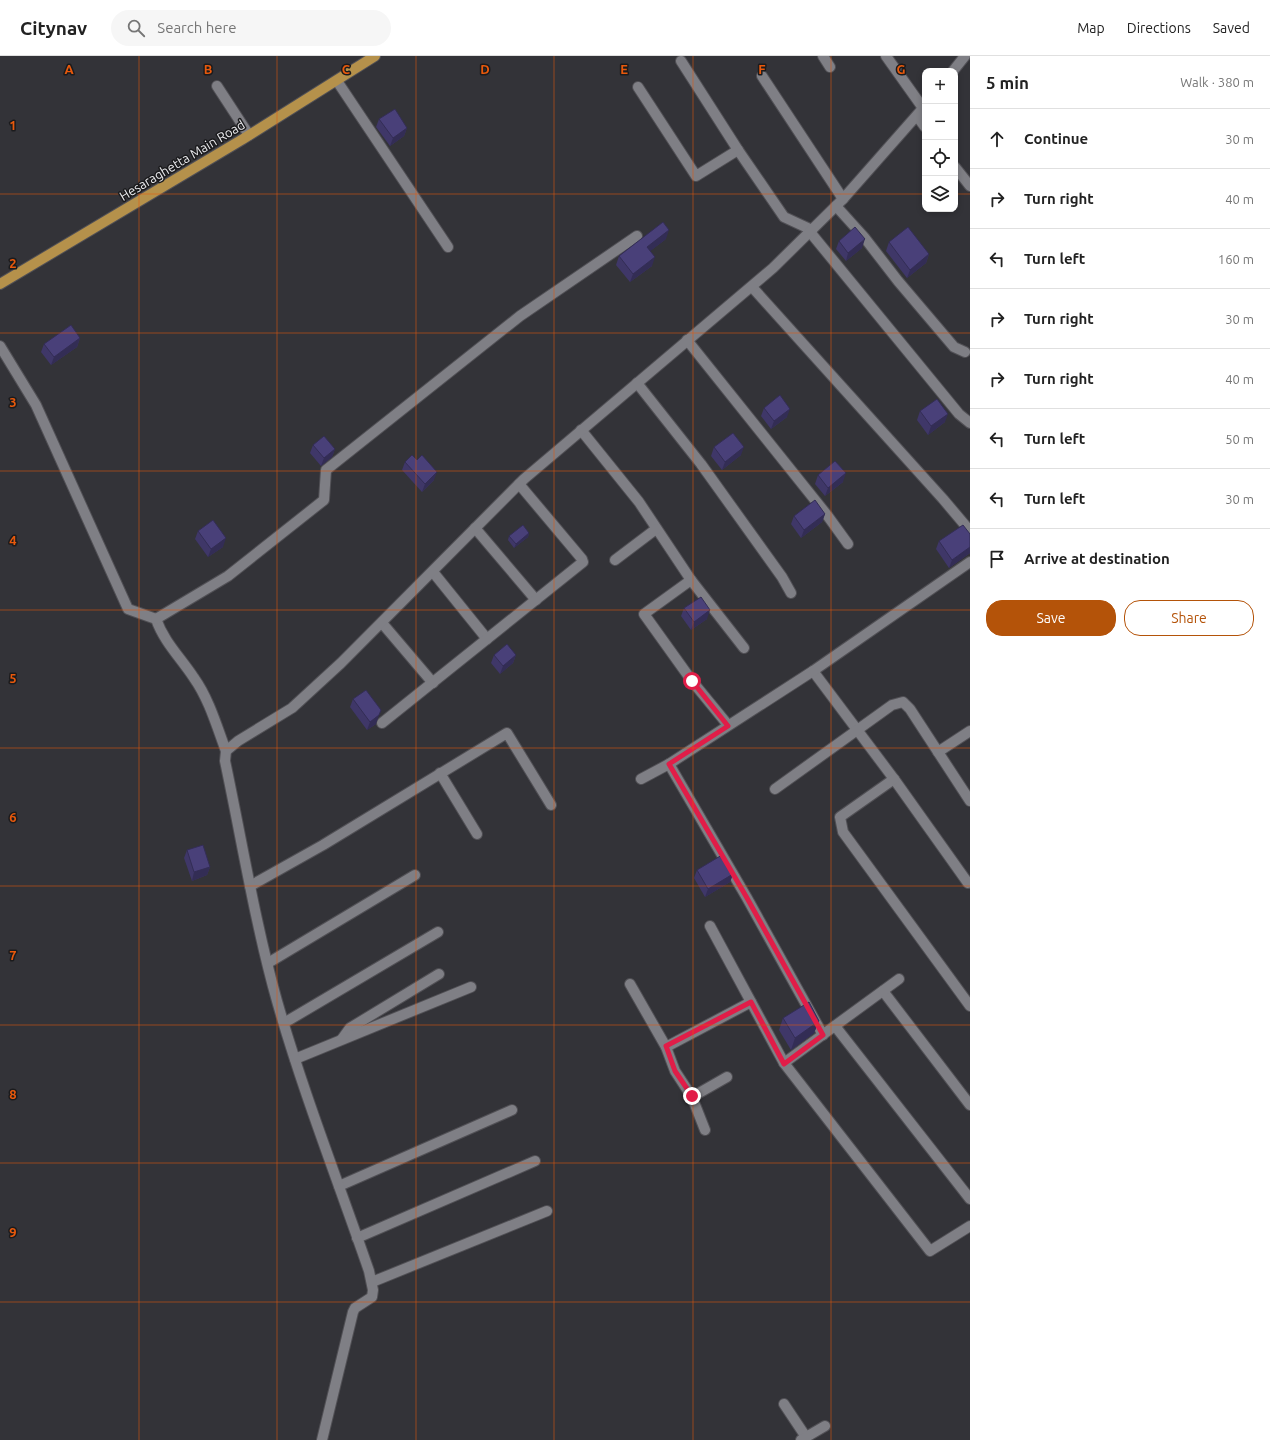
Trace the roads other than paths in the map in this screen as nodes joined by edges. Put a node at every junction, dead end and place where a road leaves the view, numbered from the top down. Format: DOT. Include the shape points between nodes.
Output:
graph roads {
  1 [pos="375,56"];
  2 [pos="823,56"];
  3 [pos="886,56"];
  4 [pos="964,57"];
  5 [pos="681,61"];
  6 [pos="830,67"];
  7 [pos="955,68"];
  8 [pos="762,76"];
  9 [pos="337,81"];
  10 [pos="217,86"];
  11 [pos="638,87"];
  12 [pos="922,110"];
  13 [pos="249,135"];
  14 [pos="738,150"];
  15 [pos="958,170"];
  16 [pos="970,186"];
  17 [pos="840,202"];
  18 [pos="811,231"];
  19 [pos="637,236"];
  20 [pos="448,248"];
  21 [pos="0,284"];
  22 [pos="752,287"];
  23 [pos="687,340"];
  24 [pos="0,346"];
  25 [pos="965,352"];
  26 [pos="637,382"];
  27 [pos="970,423"];
  28 [pos="581,430"];
  29 [pos="518,484"];
  30 [pos="475,528"];
  31 [pos="656,529"];
  32 [pos="970,531"];
  33 [pos="848,544"];
  34 [pos="615,560"];
  35 [pos="970,562"];
  36 [pos="433,572"];
  37 [pos="691,580"];
  38 [pos="791,593"];
  39 [pos="536,600"];
  40 [pos="156,619"];
  41 [pos="382,622"];
  42 [pos="487,639"];
  43 [pos="744,648"];
  44 [pos="813,671"];
  45 [pos="433,683"];
  46 [pos="382,723"];
  47 [pos="728,726"];
  48 [pos="857,730"];
  49 [pos="970,731"];
  50 [pos="226,751"];
  51 [pos="938,752"];
  52 [pos="669,764"];
  53 [pos="440,774"];
  54 [pos="641,779"];
  55 [pos="894,779"];
  56 [pos="776,789"];
  57 [pos="970,801"];
  58 [pos="551,805"];
  59 [pos="477,834"];
  60 [pos="415,875"];
  61 [pos="968,883"];
  62 [pos="250,886"];
  63 [pos="710,926"];
  64 [pos="438,932"];
  65 [pos="268,963"];
  66 [pos="439,974"];
  67 [pos="900,979"];
  68 [pos="630,984"];
  69 [pos="471,987"];
  70 [pos="883,991"];
  71 [pos="751,1002"];
  72 [pos="970,1006"];
  73 [pos="284,1023"];
  74 [pos="835,1026"];
  75 [pos="823,1035"];
  76 [pos="342,1040"];
  77 [pos="666,1046"];
  78 [pos="295,1059"];
  79 [pos="784,1064"];
  80 [pos="727,1077"];
  81 [pos="692,1096"];
  82 [pos="970,1105"];
  83 [pos="512,1110"];
  84 [pos="705,1130"];
  85 [pos="535,1161"];
  86 [pos="339,1186"];
  87 [pos="970,1199"];
  88 [pos="547,1211"];
  89 [pos="970,1226"];
  90 [pos="358,1238"];
  91 [pos="372,1282"];
  92 [pos="784,1404"];
  93 [pos="825,1426"];
  94 [pos="804,1439"];
  95 [pos="322,1440"];
  1 -- 9 [label="main road, Hesaraghetta Main Road"];
  2 -- 6 [label="street"];
  3 -- 12 [label="street"];
  4 -- 7 [label="street"];
  5 -- 14 [label="street"];
  8 -- 17 [label="street"];
  9 -- 13 [label="main road, Hesaraghetta Main Road"];
  9 -- 20 [label="street"];
  10 -- 13 [label="street"];
  11 -- 14 [label="street" via="696,176"];
  12 -- 17 [label="street"];
  13 -- 21 [label="main road, Hesaraghetta Main Road"];
  14 -- 18 [label="street" via="784,217"];
  15 -- 16 [label="street"];
  17 -- 18 [label="street"];
  17 -- 25 [label="street" via="898,281 954,347"];
  18 -- 22 [label="street"];
  18 -- 27 [label="street" via="959,414"];
  19 -- 40 [label="street" via="520,316 326,470 324,500 288,529 228,576"];
  22 -- 23 [label="street"];
  22 -- 32 [label="street"];
  23 -- 26 [label="street"];
  23 -- 33 [label="street"];
  24 -- 40 [label="street" via="36,405 128,608"];
  26 -- 28 [label="street"];
  26 -- 38 [label="street" via="701,464"];
  28 -- 29 [label="street"];
  28 -- 31 [label="street" via="639,502"];
  29 -- 30 [label="street"];
  29 -- 39 [label="street" via="583,560"];
  30 -- 36 [label="street"];
  30 -- 39 [label="street"];
  31 -- 34 [label="street"];
  31 -- 37 [label="street"];
  35 -- 44 [label="street"];
  36 -- 41 [label="street"];
  36 -- 42 [label="street"];
  37 -- 43 [label="street"];
  37 -- 47 [label="street" via="644,614"];
  39 -- 42 [label="street"];
  40 -- 50 [label="street" via="168,644 195,678"];
  41 -- 45 [label="street"];
  41 -- 50 [label="street" via="292,708"];
  42 -- 45 [label="street"];
  44 -- 47 [label="street"];
  44 -- 48 [label="street"];
  45 -- 46 [label="street"];
  47 -- 52 [label="street"];
  48 -- 51 [label="street" via="892,704 902,702 910,709"];
  48 -- 55 [label="street"];
  48 -- 56 [label="street"];
  49 -- 51 [label="street"];
  50 -- 62 [label="street" via="225,761"];
  51 -- 57 [label="street"];
  52 -- 54 [label="street"];
  52 -- 75 [label="street"];
  53 -- 58 [label="street" via="507,733"];
  53 -- 59 [label="street"];
  53 -- 62 [label="street"];
  55 -- 61 [label="street"];
  55 -- 72 [label="street" via="840,817 843,832"];
  60 -- 65 [label="street"];
  62 -- 65 [label="street"];
  63 -- 71 [label="street"];
  64 -- 73 [label="street"];
  65 -- 73 [label="street"];
  66 -- 76 [label="street" via="350,1028"];
  67 -- 70 [label="street"];
  68 -- 77 [label="street"];
  69 -- 76 [label="street"];
  70 -- 74 [label="street"];
  70 -- 82 [label="street"];
  71 -- 77 [label="street"];
  71 -- 79 [label="street"];
  73 -- 78 [label="street"];
  74 -- 75 [label="street"];
  74 -- 87 [label="street"];
  75 -- 79 [label="street"];
  76 -- 78 [label="street"];
  77 -- 81 [label="street" via="675,1071"];
  78 -- 86 [label="street"];
  79 -- 89 [label="street" via="930,1251"];
  80 -- 81 [label="street"];
  81 -- 84 [label="street"];
  83 -- 86 [label="street"];
  85 -- 90 [label="street"];
  86 -- 90 [label="street"];
  88 -- 91 [label="street"];
  90 -- 91 [label="street"];
  91 -- 95 [label="street" via="372,1297 353,1312"];
  92 -- 94 [label="street"];
  93 -- 94 [label="street"];
}
